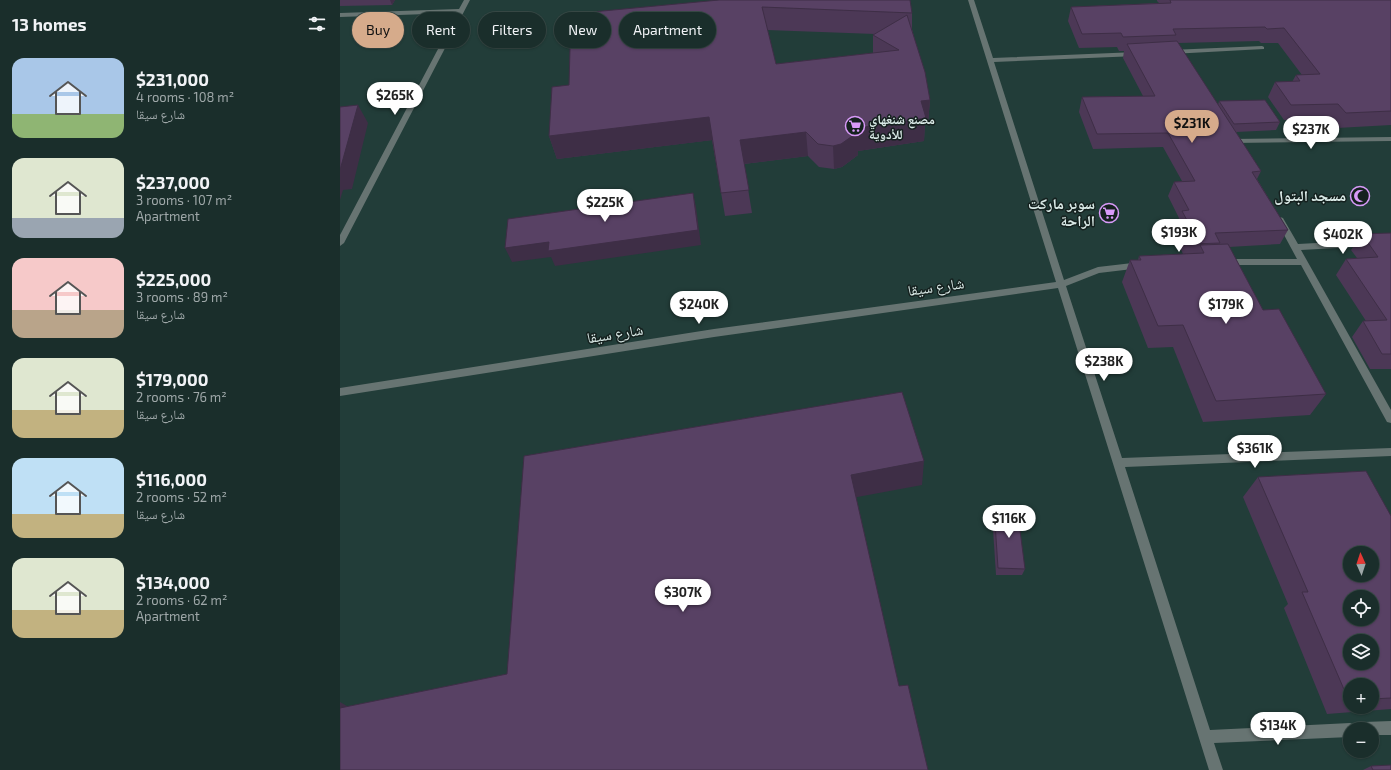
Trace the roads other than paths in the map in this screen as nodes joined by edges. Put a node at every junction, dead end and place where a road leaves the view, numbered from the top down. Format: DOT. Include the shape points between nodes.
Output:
graph roads {
  1 [pos="467,0"];
  2 [pos="972,0"];
  3 [pos="460,11"];
  4 [pos="340,15"];
  5 [pos="1262,48"];
  6 [pos="1144,53"];
  7 [pos="1160,53"];
  8 [pos="991,60"];
  9 [pos="1391,139"];
  10 [pos="1239,153"];
  11 [pos="1277,215"];
  12 [pos="1391,242"];
  13 [pos="340,243"];
  14 [pos="1295,247"];
  15 [pos="1214,262"];
  16 [pos="1303,262"];
  17 [pos="1147,265"];
  18 [pos="1062,284"];
  19 [pos="340,392"];
  20 [pos="1391,419"];
  21 [pos="1391,452"];
  22 [pos="1118,463"];
  23 [pos="1379,728"];
  24 [pos="1391,728"];
  25 [pos="1343,730"];
  26 [pos="1205,737"];
  27 [pos="1216,770"];
  1 -- 3 [label="street"];
  2 -- 8 [label="street"];
  3 -- 4 [label="street"];
  3 -- 13 [label="street"];
  5 -- 7 [label="street" via="1177,55"];
  6 -- 8 [label="street"];
  8 -- 18 [label="street"];
  9 -- 10 [label="street" via="1229,137"];
  11 -- 14 [label="street"];
  12 -- 14 [label="street"];
  14 -- 16 [label="street"];
  15 -- 16 [label="street"];
  16 -- 20 [label="street"];
  17 -- 18 [label="street, شارع سيقا" via="1098,270"];
  18 -- 19 [label="street, شارع سيقا" via="714,333"];
  18 -- 22 [label="street"];
  21 -- 22 [label="street"];
  22 -- 26 [label="street"];
  23 -- 24 [label="street"];
  25 -- 26 [label="street"];
  26 -- 27 [label="street"];
}
